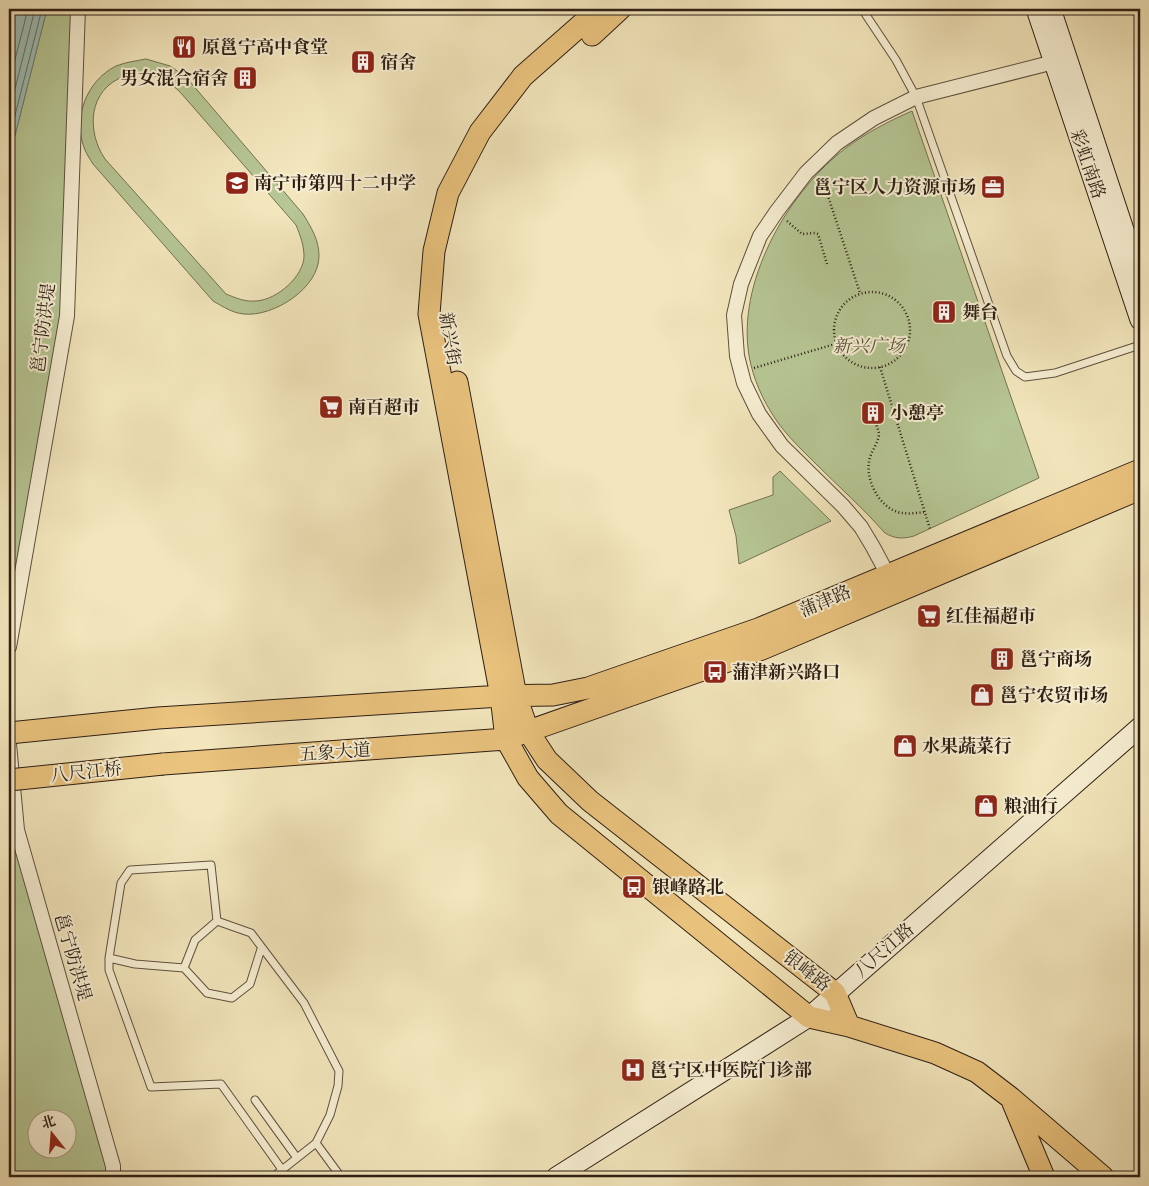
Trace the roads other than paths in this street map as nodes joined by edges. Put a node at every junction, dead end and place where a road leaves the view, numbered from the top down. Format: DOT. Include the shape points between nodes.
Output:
graph roads {
  1 [pos="78,9"];
  2 [pos="599,9"];
  3 [pos="620,9"];
  4 [pos="862,9"];
  5 [pos="1036,9"];
  6 [pos="1051,9"];
  7 [pos="1054,62"];
  8 [pos="916,97"];
  9 [pos="1140,278"];
  10 [pos="1140,320"];
  11 [pos="1140,345"];
  12 [pos="1140,470"];
  13 [pos="1140,489"];
  14 [pos="888,575"];
  15 [pos="9,647"];
  16 [pos="508,696"];
  17 [pos="1140,727"];
  18 [pos="528,731"];
  19 [pos="9,733"];
  20 [pos="506,739"];
  21 [pos="9,744"];
  22 [pos="163,764"];
  23 [pos="9,780"];
  24 [pos="217,921"];
  25 [pos="261,949"];
  26 [pos="109,958"];
  27 [pos="184,968"];
  28 [pos="836,993"];
  29 [pos="809,1017"];
  30 [pos="849,1026"];
  31 [pos="1011,1098"];
  32 [pos="255,1100"];
  33 [pos="316,1143"];
  34 [pos="297,1158"];
  35 [pos="283,1171"];
  36 [pos="112,1174"];
  37 [pos="273,1177"];
  38 [pos="341,1177"];
  39 [pos="556,1177"];
  40 [pos="1044,1177"];
  41 [pos="1103,1177"];
  1 -- 15 [label="street, 邕宁防洪堤" via="67,316"];
  2 -- 16 [label="main road, 新兴街" via="523,76 480,132 448,193 434,251 429,314"];
  3 -- 16 [label="main road, 新兴街" via="534,86 492,140 462,198 448,254 444,313"];
  4 -- 8 [label="lane"];
  5 -- 7 [label="street, 彩虹南路"];
  6 -- 9 [label="street, 彩虹南路"];
  7 -- 8 [label="street"];
  7 -- 10 [label="street, 彩虹南路"];
  8 -- 11 [label="lane" via="1007,356 1016,371 1025,377 1046,375"];
  8 -- 14 [label="street" via="874,118 837,143 806,172 760,236 741,284 734,315 737,356 744,383 758,414 782,446 855,520"];
  12 -- 14 [label="main road, 蒲津路"];
  13 -- 18 [label="main road, 蒲津路" via="762,649"];
  14 -- 16 [label="main road, 蒲津路" via="758,630 588,688 553,695"];
  16 -- 18 [label="main road, 银峰路"];
  16 -- 19 [label="main road" via="158,718"];
  16 -- 20 [label="main road"];
  17 -- 28 [label="street, 八尺江路"];
  18 -- 20 [label="main road, 蒲津路"];
  18 -- 28 [label="main road, 银峰路" via="548,760 590,801"];
  20 -- 22 [label="main road, 五象大道"];
  20 -- 29 [label="main road, 银峰路" via="528,778 559,814"];
  21 -- 36 [label="street, 邕宁防洪堤" via="17,830"];
  22 -- 23 [label="main road, 八尺江桥, bridge"];
  24 -- 25 [label="lane" via="251,933"];
  24 -- 26 [label="lane" via="211,865 130,870 121,883"];
  24 -- 27 [label="lane" via="195,940"];
  25 -- 27 [label="lane" via="250,984 232,998 207,993"];
  25 -- 33 [label="lane" via="304,1003 339,1072 330,1115"];
  26 -- 27 [label="lane" via="135,964"];
  26 -- 35 [label="lane" via="109,970 151,1087 220,1084"];
  28 -- 29 [label="street, 八尺江路"];
  28 -- 30 [label="main road, 银峰路"];
  29 -- 30 [label="main road, 银峰路"];
  29 -- 39 [label="street, 八尺江路"];
  30 -- 31 [label="main road" via="935,1053 977,1072"];
  31 -- 40 [label="main road"];
  31 -- 41 [label="main road"];
  32 -- 34 [label="lane"];
  33 -- 34 [label="lane"];
  33 -- 38 [label="lane"];
  34 -- 35 [label="lane"];
  35 -- 37 [label="lane"];
}
